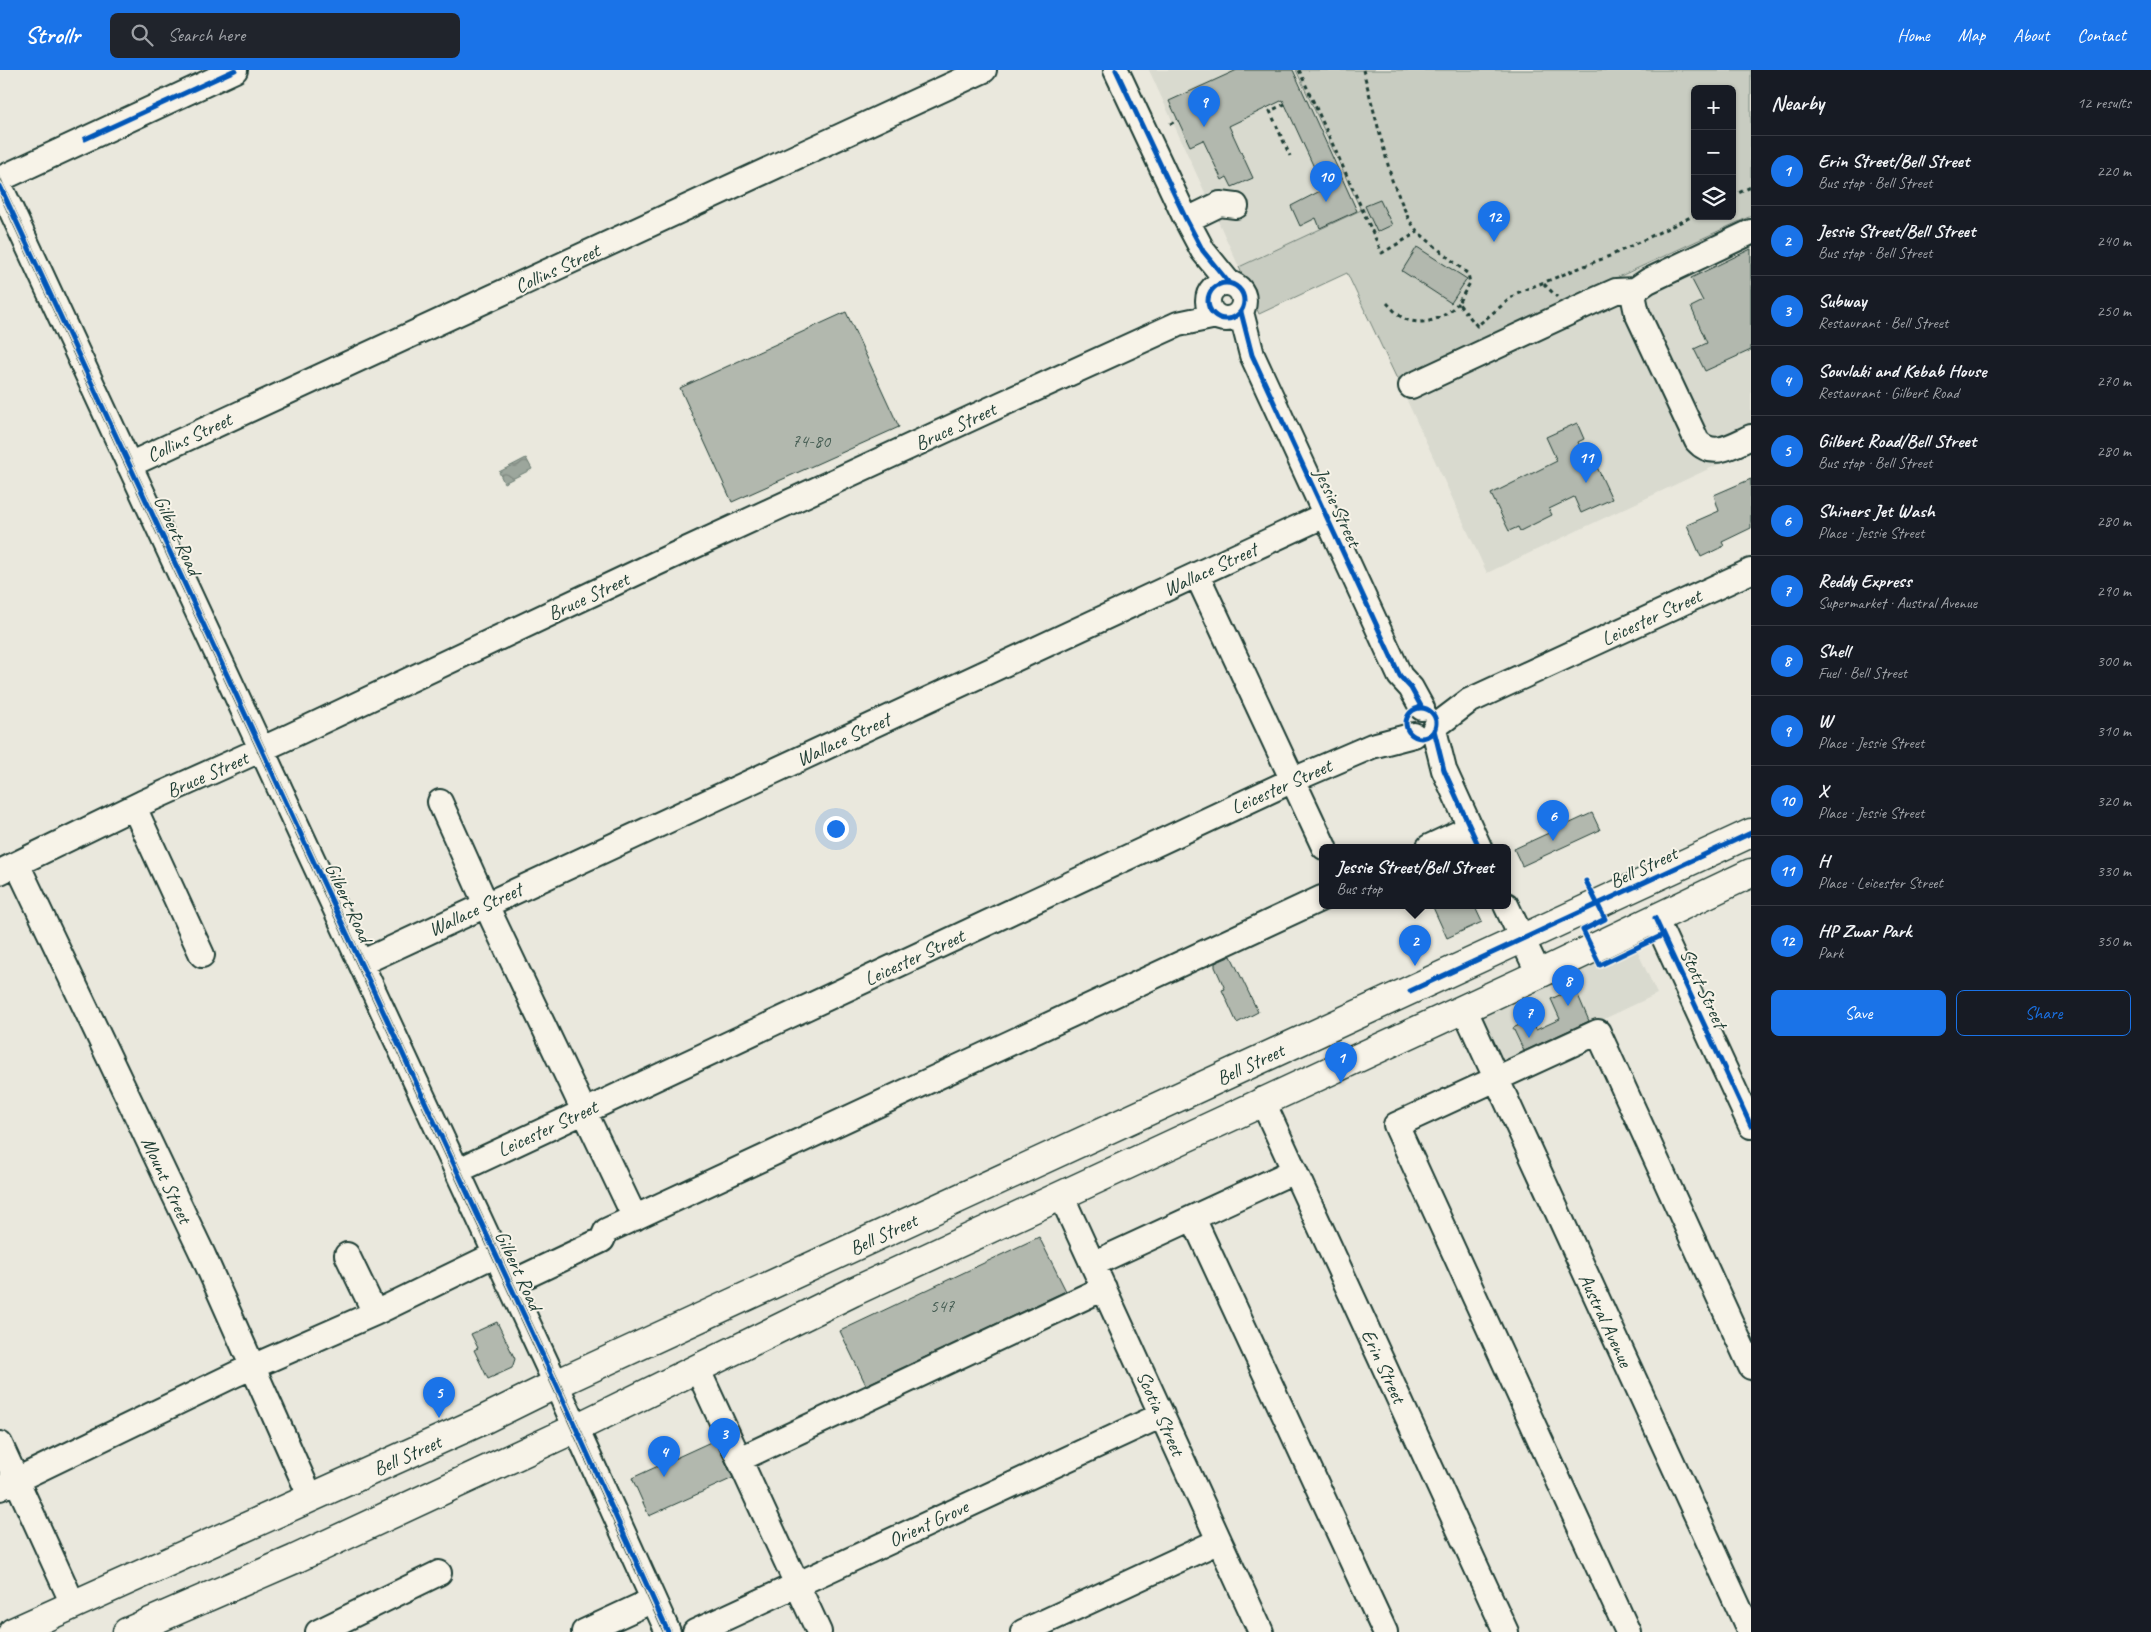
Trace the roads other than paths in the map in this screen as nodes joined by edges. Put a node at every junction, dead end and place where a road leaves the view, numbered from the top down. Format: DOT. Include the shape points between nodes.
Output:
graph roads {
  1 [pos="235,70"];
  2 [pos="984,70"];
  3 [pos="1116,70"];
  4 [pos="0,179"];
  5 [pos="0,186"];
  6 [pos="1236,206"];
  7 [pos="1187,220"];
  8 [pos="1751,232"];
  9 [pos="1635,290"];
  10 [pos="1221,303"];
  11 [pos="1412,386"];
  12 [pos="1751,437"];
  13 [pos="129,465"];
  14 [pos="1325,515"];
  15 [pos="1751,571"];
  16 [pos="1197,575"];
  17 [pos="1421,723"];
  18 [pos="261,749"];
  19 [pos="1293,780"];
  20 [pos="440,802"];
  21 [pos="134,807"];
  22 [pos="1751,833"];
  23 [pos="1475,837"];
  24 [pos="1323,844"];
  25 [pos="1443,844"];
  26 [pos="9,868"];
  27 [pos="1751,873"];
  28 [pos="1319,899"];
  29 [pos="486,905"];
  30 [pos="1508,909"];
  31 [pos="1655,918"];
  32 [pos="1522,939"];
  33 [pos="202,955"];
  34 [pos="361,963"];
  35 [pos="1539,974"];
  36 [pos="1464,1008"];
  37 [pos="1496,1079"];
  38 [pos="1262,1100"];
  39 [pos="583,1111"];
  40 [pos="1751,1126"];
  41 [pos="457,1171"];
  42 [pos="1294,1171"];
  43 [pos="1061,1195"];
  44 [pos="635,1218"];
  45 [pos="1193,1218"];
  46 [pos="496,1254"];
  47 [pos="347,1255"];
  48 [pos="1093,1264"];
  49 [pos="510,1284"];
  50 [pos="1104,1288"];
  51 [pos="375,1313"];
  52 [pos="251,1367"];
  53 [pos="1751,1367"];
  54 [pos="697,1368"];
  55 [pos="556,1384"];
  56 [pos="1162,1414"];
  57 [pos="575,1428"];
  58 [pos="0,1444"];
  59 [pos="740,1459"];
  60 [pos="8,1484"];
  61 [pos="311,1498"];
  62 [pos="1220,1541"];
  63 [pos="439,1573"];
  64 [pos="797,1584"];
  65 [pos="1744,1599"];
  66 [pos="653,1600"];
  67 [pos="73,1604"];
  68 [pos="160,1626"];
  69 [pos="13,1632"];
  70 [pos="127,1632"];
  71 [pos="318,1632"];
  72 [pos="584,1632"];
  73 [pos="668,1632"];
  74 [pos="695,1632"];
  75 [pos="819,1632"];
  76 [pos="1023,1632"];
  77 [pos="1261,1632"];
  78 [pos="1385,1632"];
  79 [pos="1506,1632"];
  80 [pos="1628,1632"];
  81 [pos="1750,1632"];
  1 -- 4 [label="street"];
  2 -- 13 [label="street, Collins Street"];
  3 -- 7 [label="street, Jessie Street"];
  5 -- 13 [label="street, Gilbert Road"];
  6 -- 7 [label="street" via="1220,204"];
  7 -- 10 [label="street, Jessie Street" via="1203,251"];
  8 -- 9 [label="street"];
  9 -- 11 [label="street" via="1616,291"];
  9 -- 12 [label="street" via="1638,313 1697,441 1708,449 1722,450"];
  10 -- 14 [label="street, Jessie Street" via="1252,355"];
  10 -- 18 [label="street, Bruce Street"];
  13 -- 18 [label="street, Gilbert Road"];
  14 -- 16 [label="street, Wallace Street"];
  14 -- 17 [label="street, Jessie Street" via="1400,676 1411,688"];
  15 -- 17 [label="street, Leicester Street"];
  16 -- 19 [label="street"];
  16 -- 29 [label="street, Wallace Street"];
  17 -- 19 [label="street, Leicester Street"];
  17 -- 23 [label="street, Jessie Street"];
  18 -- 21 [label="street, Bruce Street"];
  18 -- 34 [label="street, Gilbert Road"];
  19 -- 24 [label="street"];
  19 -- 39 [label="street, Leicester Street"];
  20 -- 29 [label="street"];
  21 -- 26 [label="street, Bruce Street"];
  21 -- 33 [label="street"];
  22 -- 32 [label="highway, Bell Street"];
  23 -- 25 [label="street"];
  26 -- 52 [label="street, Mount Street" via="198,1247"];
  27 -- 31 [label="highway, Bell Street"];
  28 -- 44 [label="street"];
  29 -- 34 [label="street, Wallace Street"];
  29 -- 39 [label="street"];
  30 -- 32 [label="street"];
  31 -- 35 [label="highway, Bell Street"];
  31 -- 40 [label="street, Stott Street"];
  32 -- 35 [label="street"];
  32 -- 55 [label="highway, Bell Street"];
  34 -- 41 [label="street, Gilbert Road"];
  35 -- 36 [label="highway, Bell Street"];
  36 -- 37 [label="street, Austral Avenue"];
  36 -- 38 [label="highway, Bell Street"];
  37 -- 53 [label="street" via="1598,1032"];
  37 -- 65 [label="street, Austral Avenue"];
  37 -- 80 [label="street" via="1396,1125"];
  38 -- 42 [label="street, Erin Street"];
  38 -- 43 [label="highway, Bell Street"];
  39 -- 41 [label="street, Leicester Street"];
  39 -- 44 [label="street"];
  41 -- 46 [label="street, Gilbert Road"];
  42 -- 45 [label="street"];
  42 -- 79 [label="street, Erin Street"];
  43 -- 48 [label="street, Scotia Street"];
  43 -- 54 [label="highway, Bell Street"];
  44 -- 49 [label="street" via="606,1231 602,1240"];
  45 -- 48 [label="street"];
  45 -- 78 [label="street"];
  46 -- 49 [label="street, Gilbert Road"];
  46 -- 51 [label="street"];
  47 -- 51 [label="street"];
  48 -- 50 [label="street, Scotia Street"];
  49 -- 55 [label="street, Gilbert Road"];
  50 -- 56 [label="street, Scotia Street"];
  50 -- 59 [label="street"];
  51 -- 52 [label="street"];
  52 -- 60 [label="street"];
  52 -- 61 [label="street, Mount Street"];
  54 -- 57 [label="highway, Bell Street"];
  54 -- 59 [label="street"];
  55 -- 57 [label="street, Gilbert Road"];
  55 -- 61 [label="highway, Bell Street"];
  56 -- 62 [label="street, Scotia Street"];
  56 -- 64 [label="street, Orient Grove"];
  57 -- 66 [label="street, Gilbert Road"];
  57 -- 68 [label="highway, Bell Street"];
  58 -- 60 [label="street"];
  59 -- 64 [label="street"];
  60 -- 67 [label="street"];
  61 -- 67 [label="highway, Bell Street"];
  62 -- 76 [label="street"];
  62 -- 77 [label="street, Scotia Street"];
  63 -- 71 [label="street"];
  64 -- 74 [label="street, Orient Grove"];
  64 -- 75 [label="street"];
  65 -- 81 [label="street, Austral Avenue"];
  66 -- 72 [label="street"];
  66 -- 73 [label="street, Gilbert Road"];
  67 -- 69 [label="highway, Bell Street"];
  68 -- 70 [label="highway, Bell Street"];
}
